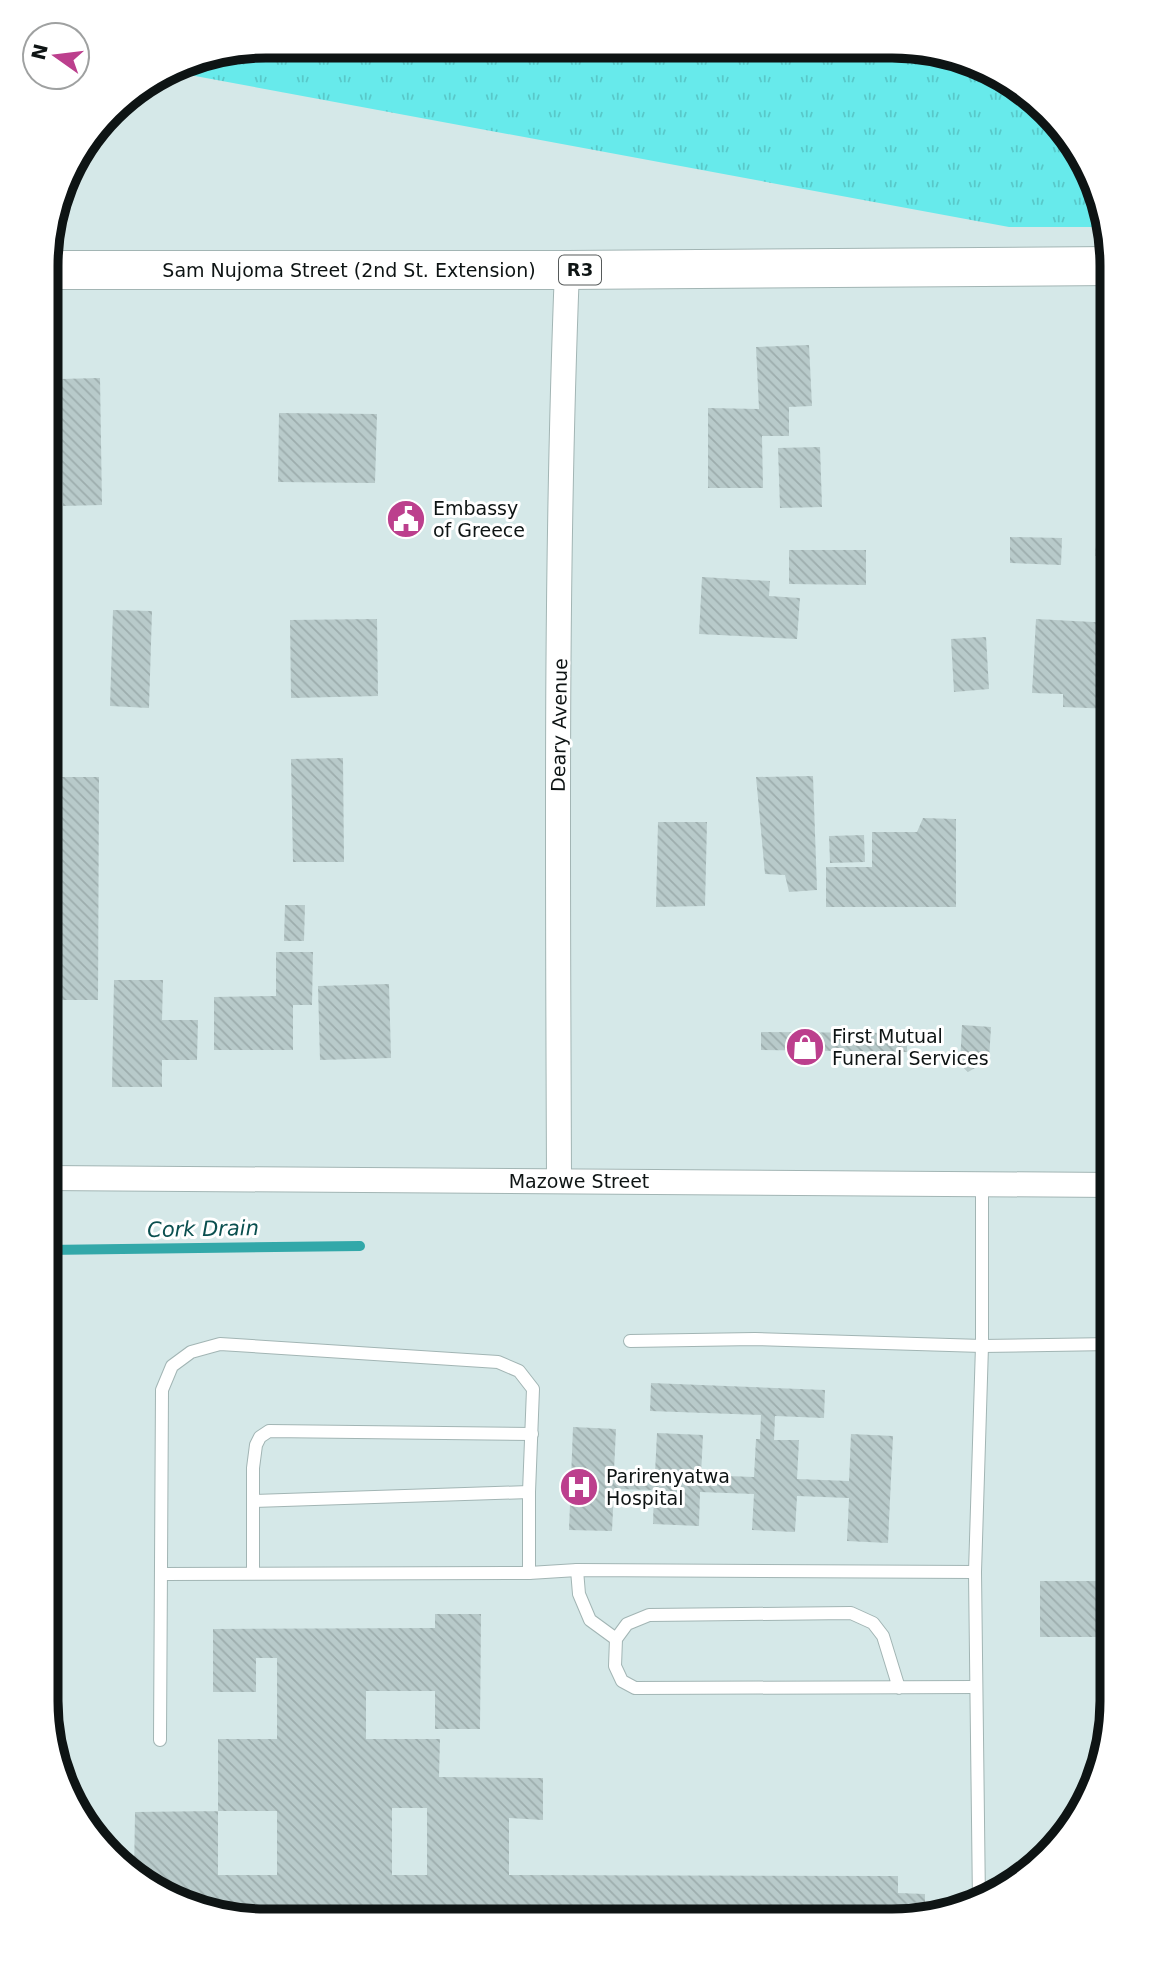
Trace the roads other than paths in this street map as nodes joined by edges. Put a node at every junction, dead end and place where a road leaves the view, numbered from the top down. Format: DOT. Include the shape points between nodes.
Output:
graph roads {
  1 [pos="1100,266"];
  2 [pos="58,270"];
  3 [pos="567,270"];
  4 [pos="58,1178"];
  5 [pos="559,1181"];
  6 [pos="982,1185"];
  7 [pos="1100,1185"];
  8 [pos="630,1341"];
  9 [pos="1100,1344"];
  10 [pos="982,1346"];
  11 [pos="532,1434"];
  12 [pos="529,1492"];
  13 [pos="253,1501"];
  14 [pos="577,1570"];
  15 [pos="975,1572"];
  16 [pos="253,1573"];
  17 [pos="530,1573"];
  18 [pos="161,1574"];
  19 [pos="615,1639"];
  20 [pos="899,1688"];
  21 [pos="976,1688"];
  22 [pos="160,1740"];
  23 [pos="979,1890"];
  1 -- 3 [label="highway, Sam Nujoma Street (2nd St. Extension) / R3"];
  2 -- 3 [label="highway, Sam Nujoma Street (2nd St. Extension) / R3"];
  3 -- 5 [label="street, Deary Avenue" via="558,776"];
  4 -- 5 [label="street, Mazowe Street"];
  5 -- 6 [label="street, Mazowe Street"];
  6 -- 7 [label="street, Mazowe Street"];
  6 -- 10 [label="lane"];
  8 -- 10 [label="lane" via="755,1339"];
  9 -- 10 [label="lane"];
  10 -- 15 [label="lane"];
  11 -- 12 [label="lane"];
  11 -- 13 [label="lane" via="269,1431 256,1445"];
  11 -- 18 [label="lane" via="533,1389 519,1371 498,1362 220,1344 191,1352 172,1366 162,1390"];
  12 -- 13 [label="lane"];
  12 -- 17 [label="lane"];
  13 -- 16 [label="lane"];
  14 -- 15 [label="lane"];
  14 -- 17 [label="lane"];
  14 -- 19 [label="lane" via="579,1594 590,1620"];
  15 -- 21 [label="lane"];
  16 -- 17 [label="lane"];
  16 -- 18 [label="lane"];
  18 -- 22 [label="lane"];
  19 -- 20 [label="lane" via="615,1666 622,1681 635,1688"];
  19 -- 20 [label="lane" via="627,1624 649,1615 851,1613 873,1623 883,1636"];
  20 -- 21 [label="lane"];
  21 -- 23 [label="lane"];
}
